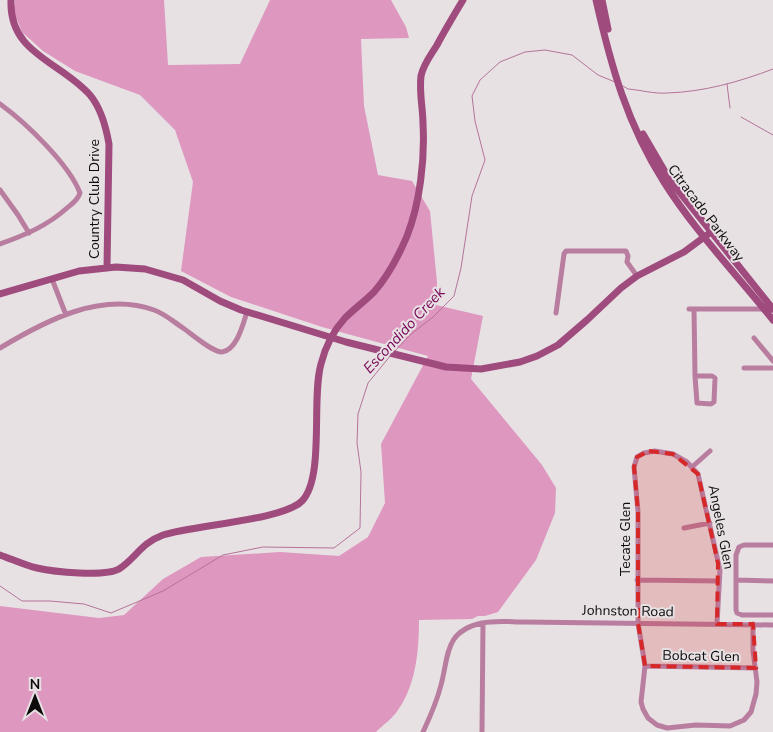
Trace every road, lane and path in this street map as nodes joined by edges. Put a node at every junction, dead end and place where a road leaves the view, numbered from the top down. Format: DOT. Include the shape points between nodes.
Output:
graph roads {
  1 [pos="11,0"];
  2 [pos="463,0"];
  3 [pos="596,0"];
  4 [pos="602,0"];
  5 [pos="615,70"];
  6 [pos="0,104"];
  7 [pos="0,190"];
  8 [pos="29,234"];
  9 [pos="708,234"];
  10 [pos="0,244"];
  11 [pos="107,267"];
  12 [pos="637,276"];
  13 [pos="52,278"];
  14 [pos="0,294"];
  15 [pos="764,309"];
  16 [pos="773,309"];
  17 [pos="247,312"];
  18 [pos="556,313"];
  19 [pos="773,314"];
  20 [pos="66,315"];
  21 [pos="773,320"];
  22 [pos="331,337"];
  23 [pos="754,338"];
  24 [pos="0,348"];
  25 [pos="773,362"];
  26 [pos="744,368"];
  27 [pos="773,368"];
  28 [pos="695,376"];
  29 [pos="710,451"];
  30 [pos="692,467"];
  31 [pos="710,523"];
  32 [pos="684,528"];
  33 [pos="773,545"];
  34 [pos="0,555"];
  35 [pos="637,580"];
  36 [pos="736,580"];
  37 [pos="719,581"];
  38 [pos="773,581"];
  39 [pos="773,615"];
  40 [pos="483,623"];
  41 [pos="638,623"];
  42 [pos="717,624"];
  43 [pos="753,624"];
  44 [pos="773,624"];
  45 [pos="645,666"];
  46 [pos="756,668"];
  47 [pos="422,732"];
  48 [pos="482,732"];
  1 -- 11 [label="main road, Country Club Drive" via="14,28 29,48 74,79 91,96 103,120 109,144"];
  2 -- 22 [label="main road" via="422,73 423,155 410,226 375,291 343,320"];
  3 -- 5 [label="main road, Citracado Parkway"];
  4 -- 5 [label="main road, Citracado Parkway"];
  5 -- 9 [label="main road, Citracado Parkway" via="663,180"];
  6 -- 8 [label="street" via="47,147 80,193 57,217"];
  7 -- 8 [label="street"];
  8 -- 10 [label="street"];
  9 -- 12 [label="main road" via="684,252"];
  9 -- 15 [label="main road, Citracado Parkway"];
  9 -- 16 [label="main road, Citracado Parkway"];
  11 -- 13 [label="main road, Country Club Drive"];
  11 -- 17 [label="main road" via="130,267 168,275"];
  12 -- 18 [label="street" via="627,262 626,252 566,251"];
  12 -- 22 [label="main road" via="558,344 520,362 462,369"];
  13 -- 14 [label="main road, Country Club Drive"];
  13 -- 20 [label="street"];
  15 -- 19 [label="main road"];
  15 -- 21 [label="main road, Citracado Parkway"];
  15 -- 28 [label="street" via="692,309"];
  17 -- 20 [label="street" via="233,345 222,352 212,349 159,312 142,307 102,304"];
  17 -- 22 [label="main road"];
  20 -- 24 [label="street"];
  22 -- 34 [label="main road" via="320,366 316,452 311,481 306,496 297,505 282,512 159,536 144,545 124,565 110,572 48,570"];
  23 -- 25 [label="street"];
  26 -- 27 [label="street"];
  28 -- 28 [label="street" via="697,403 711,404 714,402 715,378"];
  29 -- 30 [label="street"];
  30 -- 31 [label="street, Angeles Glen" via="701,482"];
  30 -- 35 [label="street, Tecate Glen" via="665,452 649,451 637,457 634,468 638,512"];
  31 -- 32 [label="street"];
  31 -- 37 [label="street, Angeles Glen"];
  33 -- 36 [label="street" via="739,547"];
  35 -- 37 [label="street"];
  35 -- 41 [label="street, Tecate Glen"];
  36 -- 38 [label="street"];
  36 -- 39 [label="street" via="737,613"];
  37 -- 42 [label="street, Angeles Glen"];
  40 -- 41 [label="street, Johnston Road"];
  40 -- 47 [label="street" via="460,633 452,641 442,685"];
  40 -- 48 [label="street"];
  41 -- 42 [label="street, Johnston Road"];
  41 -- 45 [label="street, Tecate Glen"];
  42 -- 43 [label="street, Johnston Road"];
  43 -- 44 [label="street, Johnston Road"];
  43 -- 46 [label="street"];
  45 -- 46 [label="street, Bobcat Glen"];
  45 -- 46 [label="street, Tecate Glen" via="643,709 648,718 667,728 730,726 744,720 751,712 756,694"];
}
